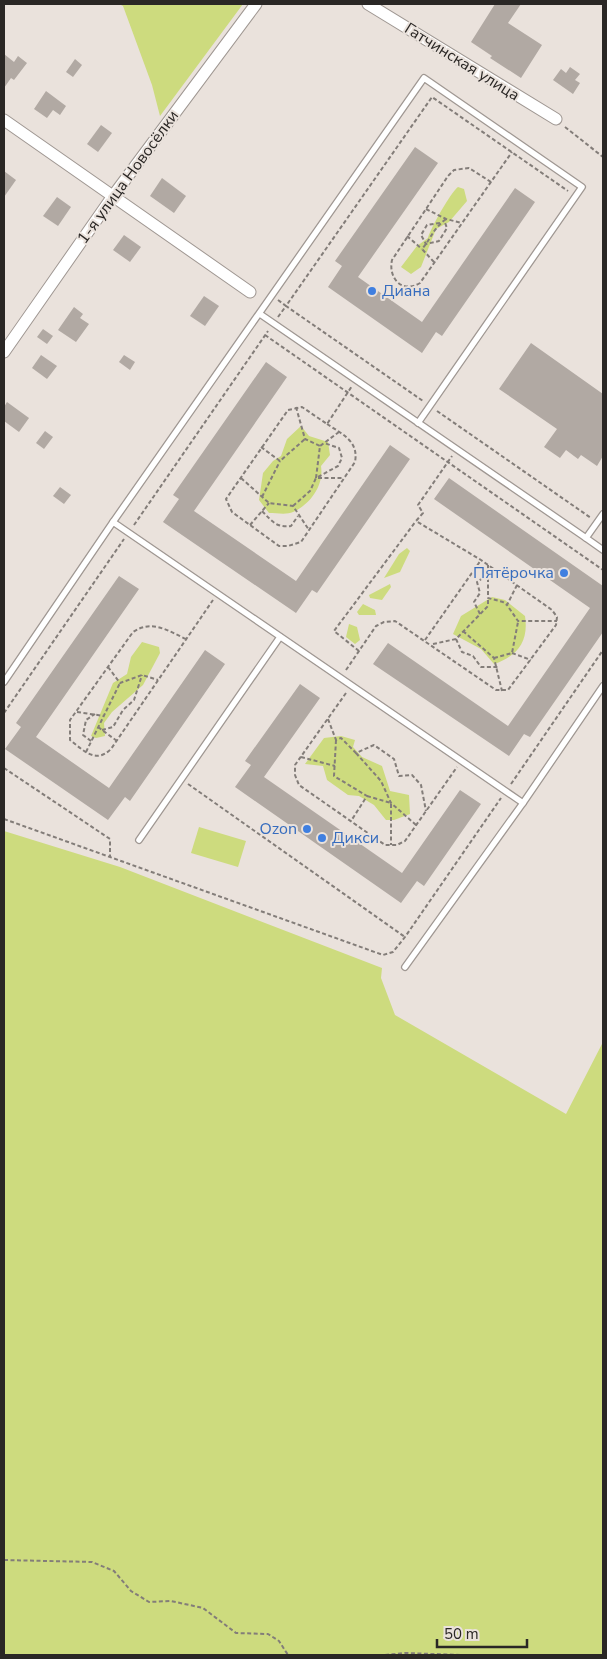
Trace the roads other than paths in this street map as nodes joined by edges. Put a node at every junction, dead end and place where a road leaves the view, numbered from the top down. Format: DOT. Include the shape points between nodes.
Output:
graph roads {
  1 [pos="256,4"];
  2 [pos="368,4"];
  3 [pos="556,119"];
  4 [pos="4,120"];
  5 [pos="112,196"];
  6 [pos="250,292"];
  7 [pos="260,314"];
  8 [pos="4,352"];
  9 [pos="418,423"];
  10 [pos="603,514"];
  11 [pos="113,522"];
  12 [pos="586,538"];
  13 [pos="603,550"];
  14 [pos="280,637"];
  15 [pos="4,682"];
  16 [pos="603,686"];
  17 [pos="523,803"];
  18 [pos="139,840"];
  19 [pos="405,967"];
  1 -- 5 [label="street, 1-я улица Новосёлки"];
  2 -- 3 [label="street, Гатчинская улица"];
  4 -- 5 [label="street"];
  5 -- 6 [label="street"];
  5 -- 8 [label="street, 1-я улица Новосёлки"];
  7 -- 9 [label="lane"];
  7 -- 9 [label="lane" via="424,78 582,187"];
  7 -- 11 [label="lane"];
  9 -- 12 [label="lane"];
  10 -- 12 [label="lane"];
  11 -- 14 [label="lane"];
  11 -- 15 [label="lane"];
  12 -- 13 [label="lane"];
  14 -- 17 [label="lane"];
  14 -- 18 [label="lane"];
  16 -- 17 [label="lane"];
  17 -- 19 [label="lane"];
}
